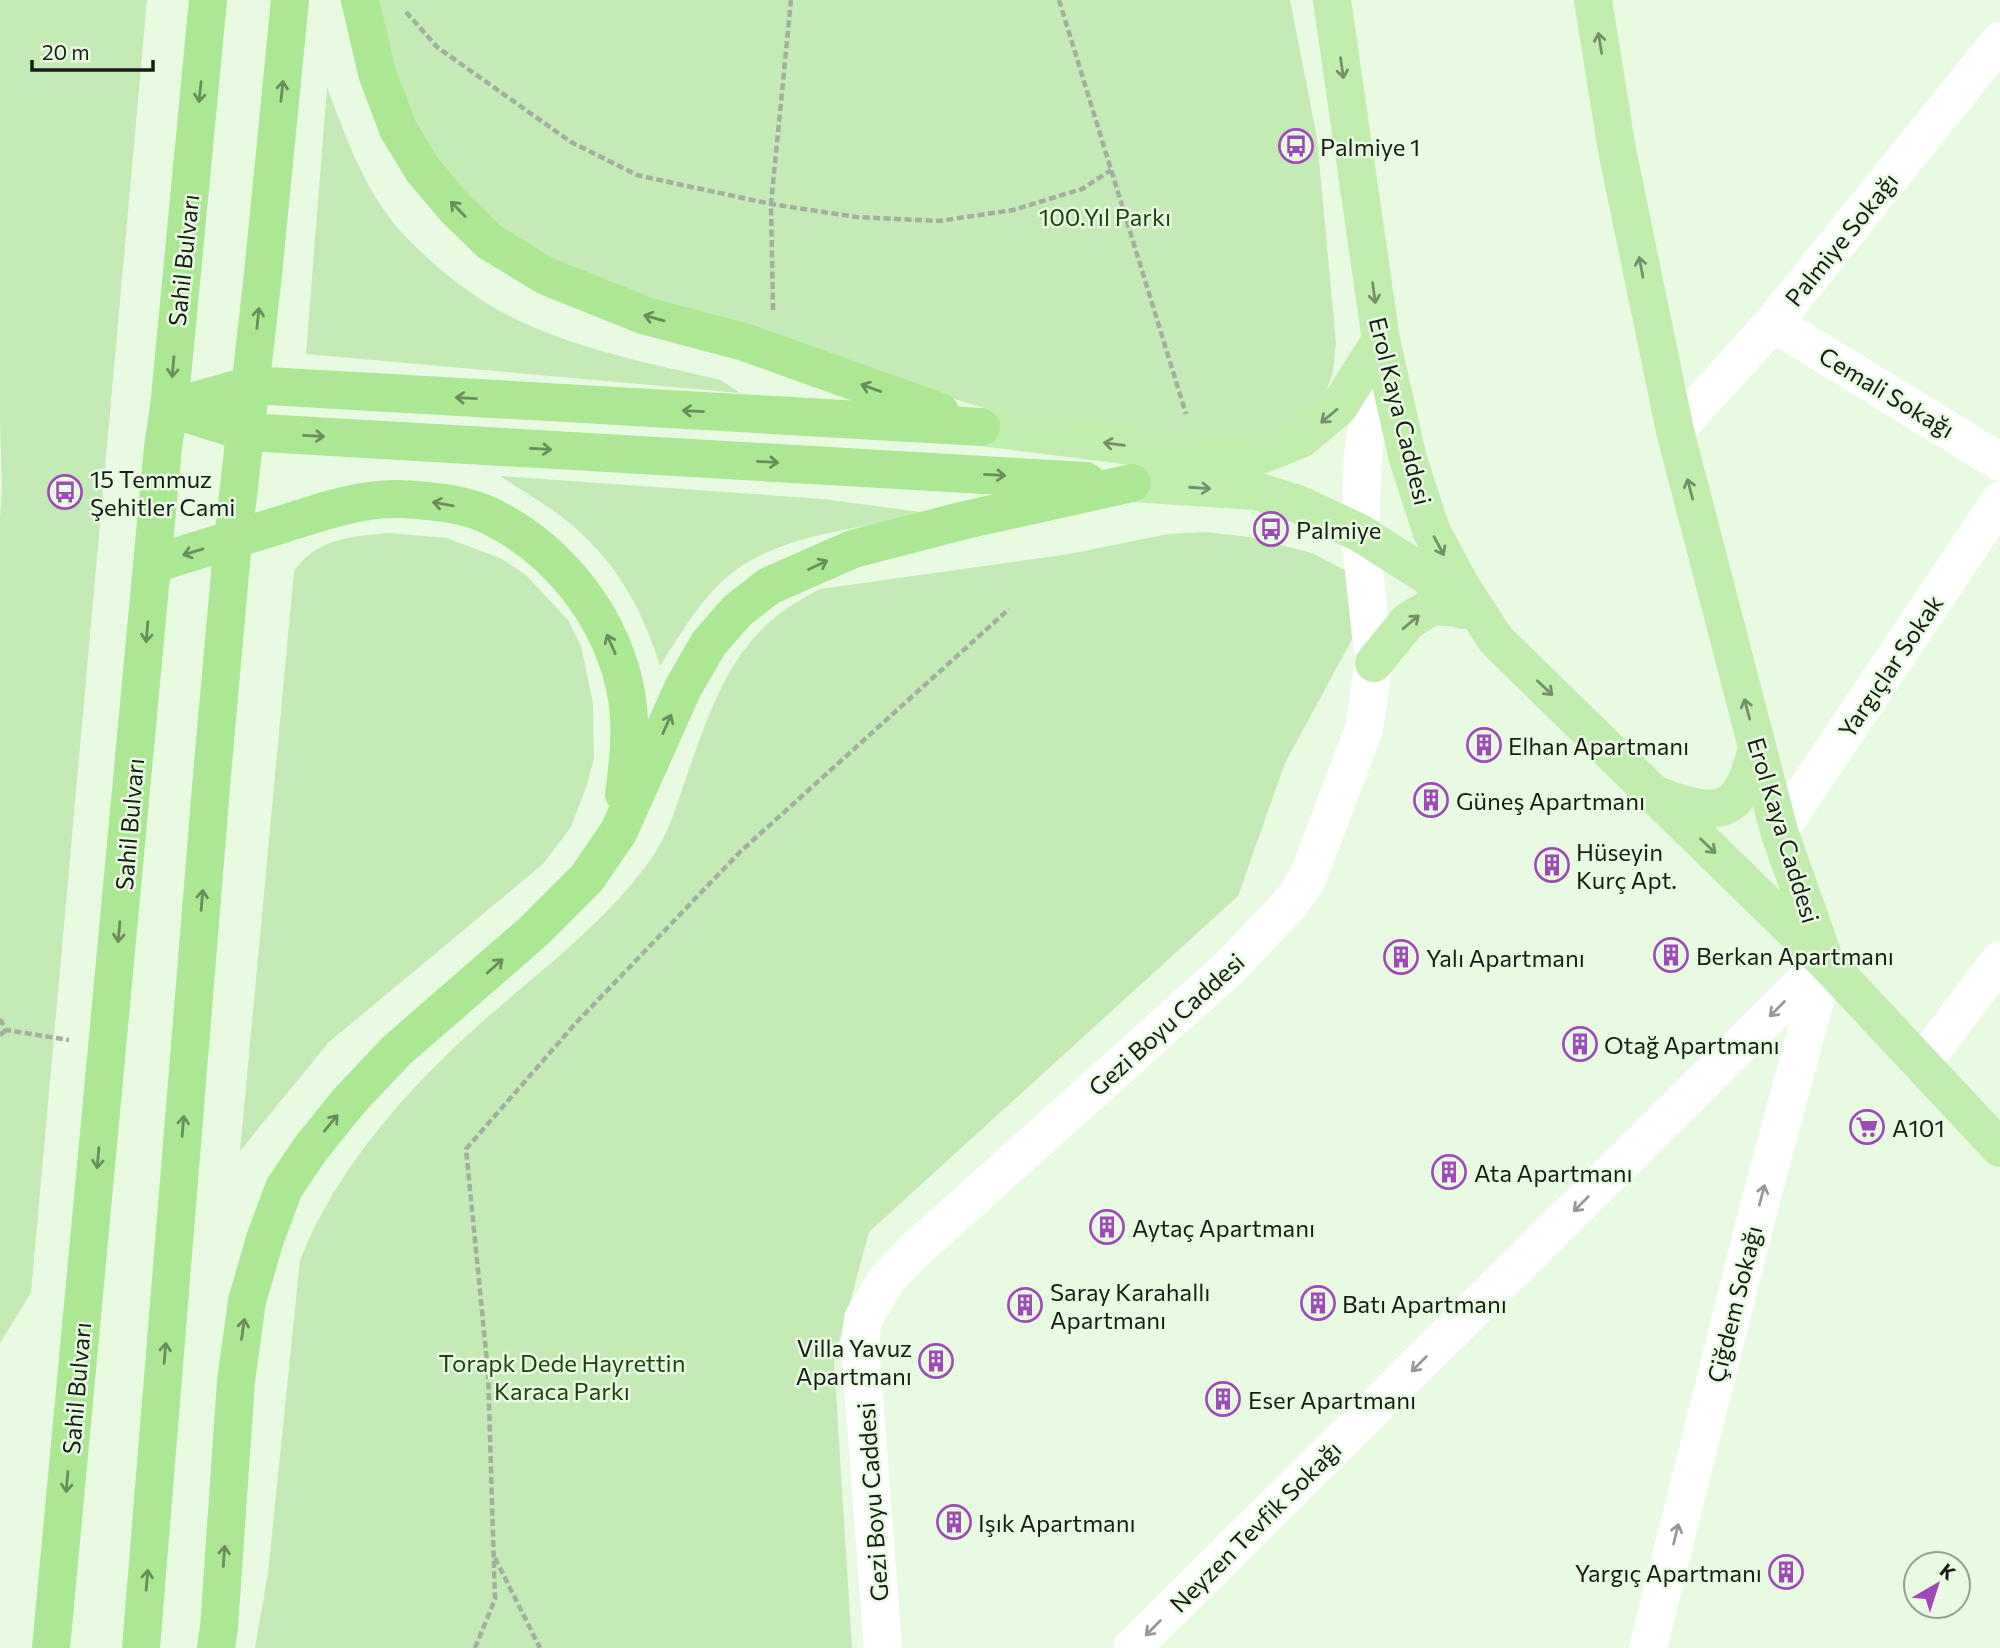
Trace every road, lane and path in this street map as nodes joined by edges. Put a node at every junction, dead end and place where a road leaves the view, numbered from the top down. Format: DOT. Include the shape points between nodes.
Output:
graph roads {
  1 [pos="208,0"];
  2 [pos="290,0"];
  3 [pos="360,0"];
  4 [pos="791,0"];
  5 [pos="1059,0"];
  6 [pos="1332,0"];
  7 [pos="1593,0"];
  8 [pos="404,9"];
  9 [pos="2000,41"];
  10 [pos="1111,170"];
  11 [pos="771,204"];
  12 [pos="1773,323"];
  13 [pos="1381,340"];
  14 [pos="774,353"];
  15 [pos="251,385"];
  16 [pos="169,408"];
  17 [pos="981,427"];
  18 [pos="1675,431"];
  19 [pos="246,432"];
  20 [pos="1199,455"];
  21 [pos="2000,462"];
  22 [pos="1132,483"];
  23 [pos="2000,501"];
  24 [pos="1360,533"];
  25 [pos="233,540"];
  26 [pos="153,564"];
  27 [pos="1461,608"];
  28 [pos="1009,609"];
  29 [pos="1496,640"];
  30 [pos="1374,663"];
  31 [pos="1757,748"];
  32 [pos="1654,794"];
  33 [pos="619,831"];
  34 [pos="1779,831"];
  35 [pos="2000,960"];
  36 [pos="1825,961"];
  37 [pos="0,1019"];
  38 [pos="6,1030"];
  39 [pos="0,1035"];
  40 [pos="108,1046"];
  41 [pos="1921,1065"];
  42 [pos="2000,1148"];
  43 [pos="494,1555"];
  44 [pos="51,1648"];
  45 [pos="141,1648"];
  46 [pos="216,1648"];
  47 [pos="475,1648"];
  48 [pos="540,1648"];
  49 [pos="883,1648"];
  50 [pos="1132,1648"];
  51 [pos="1648,1648"];
  1 -- 16 [label="highway, Sahil Bulvarı, one-way"];
  15 -- 2 [label="highway, one-way"];
  14 -- 3 [label="highway, one-way" via="646,316 546,276 491,242 423,170 398,129 377,73"];
  4 -- 11 [label="path"];
  5 -- 10 [label="path"];
  6 -- 13 [label="main road, Erol Kaya Caddesi, one-way"];
  18 -- 7 [label="main road, Erol Kaya Caddesi, one-way" via="1617,150"];
  8 -- 11 [label="path" via="437,47 571,142 637,175"];
  9 -- 12 [label="street, Palmiye Sokağı"];
  10 -- 11 [label="path" via="1082,189 1013,210 939,220 856,217"];
  10 -- 20 [label="path"];
  11 -- 14 [label="path"];
  12 -- 18 [label="street, Palmiye Sokağı"];
  12 -- 21 [label="street, Cemali Sokağı"];
  13 -- 20 [label="main road, one-way" via="1338,408 1301,439 1264,454"];
  13 -- 24 [label="street, Gezi Boyu Caddesi" via="1363,455"];
  13 -- 29 [label="main road, Erol Kaya Caddesi, one-way" via="1408,459 1431,530"];
  17 -- 14 [label="highway, one-way"];
  15 -- 16 [label="highway"];
  17 -- 15 [label="highway, one-way"];
  15 -- 19 [label="highway"];
  16 -- 19 [label="highway"];
  16 -- 26 [label="highway, Sahil Bulvarı"];
  20 -- 17 [label="main road, one-way"];
  31 -- 18 [label="main road, Erol Kaya Caddesi, one-way"];
  19 -- 22 [label="highway, one-way"];
  19 -- 25 [label="highway"];
  22 -- 24 [label="main road, one-way" via="1256,491 1298,504"];
  33 -- 22 [label="highway, one-way" via="683,688 709,643 737,611 769,586 853,549"];
  23 -- 34 [label="street, Yargıçlar Sokak"];
  24 -- 27 [label="main road" via="1426,575"];
  24 -- 30 [label="street, Gezi Boyu Caddesi"];
  25 -- 26 [label="highway, one-way"];
  33 -- 25 [label="highway, one-way" via="630,726 625,685 614,648 595,612 545,554 486,514 444,503 398,499 355,504"];
  45 -- 25 [label="highway, one-way"];
  26 -- 40 [label="highway, Sahil Bulvarı, one-way"];
  27 -- 29 [label="main road"];
  30 -- 27 [label="main road, one-way" via="1408,621 1433,606"];
  28 -- 43 [label="path" via="740,852 575,1024 466,1149 488,1372"];
  29 -- 32 [label="main road, Erol Kaya Caddesi, one-way"];
  30 -- 49 [label="street, Gezi Boyu Caddesi" via="1364,729 1307,879 1289,905 1229,968 914,1251 887,1279 863,1319 860,1344"];
  31 -- 32 [label="main road" via="1742,794 1727,805 1708,810"];
  31 -- 34 [label="main road, Erol Kaya Caddesi"];
  32 -- 36 [label="main road, Erol Kaya Caddesi, one-way"];
  46 -- 33 [label="highway, one-way" via="236,1381 247,1301 284,1188 349,1101 396,1051 534,931 587,878"];
  34 -- 36 [label="main road, Erol Kaya Caddesi"];
  35 -- 41 [label="street"];
  36 -- 41 [label="main road, Erol Kaya Caddesi"];
  36 -- 50 [label="street, Neyzen Tevfik Sokağı, one-way"];
  51 -- 36 [label="street, Çiğdem Sokağı, one-way"];
  37 -- 38 [label="path"];
  38 -- 39 [label="path"];
  38 -- 40 [label="path"];
  40 -- 44 [label="highway, Sahil Bulvarı, one-way"];
  41 -- 42 [label="main road, Erol Kaya Caddesi"];
  43 -- 47 [label="path" via="495,1599"];
  43 -- 48 [label="path"];
}
